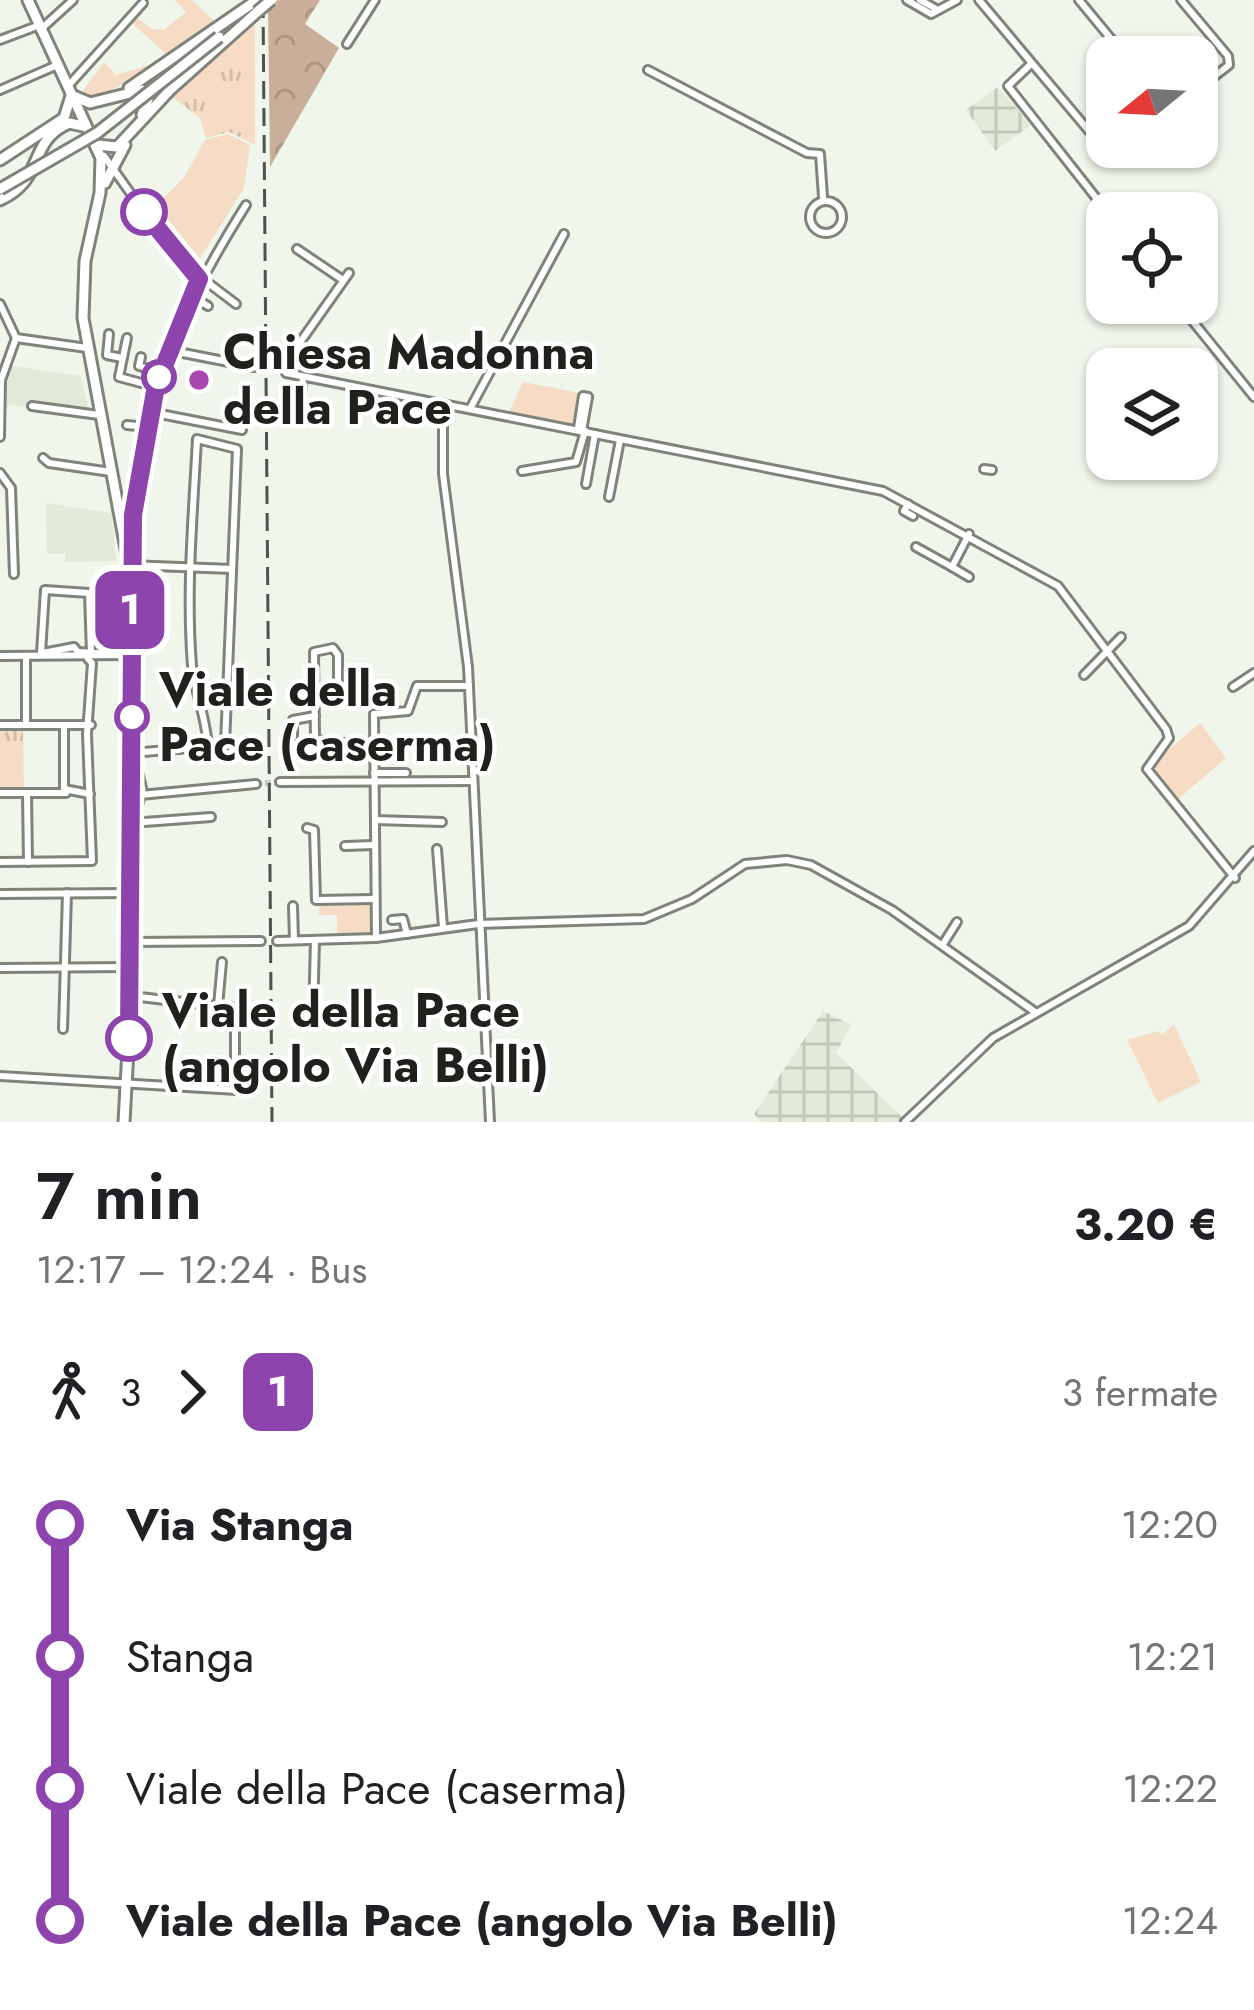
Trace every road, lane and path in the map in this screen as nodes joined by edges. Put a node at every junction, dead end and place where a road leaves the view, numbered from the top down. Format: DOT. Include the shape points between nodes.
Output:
graph roads {
  1 [pos="28,0"];
  2 [pos="74,0"];
  3 [pos="272,0"];
  4 [pos="375,0"];
  5 [pos="908,0"];
  6 [pos="920,0"];
  7 [pos="957,0"];
  8 [pos="979,0"];
  9 [pos="1079,0"];
  10 [pos="1181,0"];
  11 [pos="143,3"];
  12 [pos="255,5"];
  13 [pos="935,12"];
  14 [pos="38,28"];
  15 [pos="1109,36"];
  16 [pos="1211,36"];
  17 [pos="0,40"];
  18 [pos="218,42"];
  19 [pos="346,44"];
  20 [pos="1218,44"];
  21 [pos="1031,64"];
  22 [pos="55,66"];
  23 [pos="648,70"];
  24 [pos="1218,74"];
  25 [pos="0,90"];
  26 [pos="68,91"];
  27 [pos="118,94"];
  28 [pos="104,100"];
  29 [pos="85,126"];
  30 [pos="1086,128"];
  31 [pos="131,134"];
  32 [pos="28,140"];
  33 [pos="41,145"];
  34 [pos="97,146"];
  35 [pos="0,160"];
  36 [pos="112,169"];
  37 [pos="0,189"];
  38 [pos="1091,192"];
  39 [pos="100,193"];
  40 [pos="823,197"];
  41 [pos="0,200"];
  42 [pos="246,205"];
  43 [pos="564,234"];
  44 [pos="297,249"];
  45 [pos="199,279"];
  46 [pos="191,296"];
  47 [pos="0,304"];
  48 [pos="236,304"];
  49 [pos="208,306"];
  50 [pos="1195,324"];
  51 [pos="11,325"];
  52 [pos="0,328"];
  53 [pos="109,334"];
  54 [pos="16,338"];
  55 [pos="127,338"];
  56 [pos="87,348"];
  57 [pos="168,350"];
  58 [pos="141,357"];
  59 [pos="122,358"];
  60 [pos="254,368"];
  61 [pos="155,370"];
  62 [pos="303,377"];
  63 [pos="156,386"];
  64 [pos="0,389"];
  65 [pos="588,397"];
  66 [pos="1254,397"];
  67 [pos="443,403"];
  68 [pos="32,406"];
  69 [pos="471,407"];
  70 [pos="312,409"];
  71 [pos="149,412"];
  72 [pos="99,415"];
  73 [pos="127,425"];
  74 [pos="146,428"];
  75 [pos="242,430"];
  76 [pos="581,431"];
  77 [pos="596,434"];
  78 [pos="0,437"];
  79 [pos="620,440"];
  80 [pos="43,458"];
  81 [pos="522,471"];
  82 [pos="111,472"];
  83 [pos="0,473"];
  84 [pos="596,478"];
  85 [pos="612,482"];
  86 [pos="586,484"];
  87 [pos="609,497"];
  88 [pos="908,504"];
  89 [pos="913,516"];
  90 [pos="969,534"];
  91 [pos="916,547"];
  92 [pos="129,565"];
  93 [pos="190,567"];
  94 [pos="952,567"];
  95 [pos="234,569"];
  96 [pos="14,574"];
  97 [pos="969,577"];
  98 [pos="1121,637"];
  99 [pos="41,653"];
  100 [pos="131,655"];
  101 [pos="1107,655"];
  102 [pos="0,656"];
  103 [pos="28,656"];
  104 [pos="89,656"];
  105 [pos="1254,673"];
  106 [pos="1084,675"];
  107 [pos="469,686"];
  108 [pos="1233,687"];
  109 [pos="314,688"];
  110 [pos="315,716"];
  111 [pos="0,725"];
  112 [pos="26,725"];
  113 [pos="64,725"];
  114 [pos="91,725"];
  115 [pos="292,737"];
  116 [pos="373,746"];
  117 [pos="208,748"];
  118 [pos="132,753"];
  119 [pos="374,773"];
  120 [pos="406,773"];
  121 [pos="280,782"];
  122 [pos="473,782"];
  123 [pos="256,784"];
  124 [pos="374,784"];
  125 [pos="136,790"];
  126 [pos="66,793"];
  127 [pos="0,794"];
  128 [pos="27,794"];
  129 [pos="91,794"];
  130 [pos="211,817"];
  131 [pos="375,820"];
  132 [pos="442,822"];
  133 [pos="131,823"];
  134 [pos="307,828"];
  135 [pos="374,844"];
  136 [pos="345,846"];
  137 [pos="436,849"];
  138 [pos="1254,851"];
  139 [pos="0,862"];
  140 [pos="28,862"];
  141 [pos="1235,878"];
  142 [pos="130,892"];
  143 [pos="67,893"];
  144 [pos="0,895"];
  145 [pos="374,899"];
  146 [pos="293,906"];
  147 [pos="392,920"];
  148 [pos="957,922"];
  149 [pos="478,924"];
  150 [pos="443,927"];
  151 [pos="407,934"];
  152 [pos="376,938"];
  153 [pos="294,940"];
  154 [pos="315,940"];
  155 [pos="261,941"];
  156 [pos="277,941"];
  157 [pos="131,942"];
  158 [pos="943,944"];
  159 [pos="222,962"];
  160 [pos="131,967"];
  161 [pos="0,968"];
  162 [pos="65,968"];
  163 [pos="131,996"];
  164 [pos="218,1006"];
  165 [pos="1035,1012"];
  166 [pos="313,1018"];
  167 [pos="63,1029"];
  168 [pos="235,1064"];
  169 [pos="0,1076"];
  170 [pos="128,1080"];
  171 [pos="237,1090"];
  172 [pos="124,1122"];
  173 [pos="490,1122"];
  174 [pos="905,1122"];
  1 -- 14 [label="main road"];
  2 -- 14 [label="street"];
  3 -- 12 [label="main road, bridge"];
  4 -- 19 [label="street"];
  5 -- 13 [label="street"];
  6 -- 13 [label="street"];
  7 -- 13 [label="street"];
  8 -- 21 [label="street"];
  9 -- 15 [label="street"];
  10 -- 16 [label="street"];
  11 -- 26 [label="street"];
  12 -- 18 [label="main road"];
  12 -- 27 [label="main road"];
  14 -- 17 [label="street"];
  14 -- 22 [label="main road"];
  18 -- 31 [label="main road"];
  18 -- 37 [label="main road, bridge" via="97,133"];
  20 -- 24 [label="street" via="1229,65"];
  21 -- 30 [label="street"];
  21 -- 38 [label="street" via="1008,86"];
  22 -- 25 [label="street"];
  22 -- 26 [label="main road"];
  23 -- 40 [label="street" via="820,154"];
  26 -- 28 [label="main road" via="84,102"];
  26 -- 29 [label="main road"];
  26 -- 32 [label="main road" via="64,118"];
  27 -- 28 [label="main road"];
  27 -- 31 [label="main road" via="146,93"];
  28 -- 29 [label="main road"];
  29 -- 33 [label="main road" via="65,124"];
  29 -- 34 [label="main road"];
  31 -- 34 [label="main road" via="117,147"];
  31 -- 36 [label="main road"];
  32 -- 33 [label="main road"];
  32 -- 35 [label="main road"];
  33 -- 41 [label="main road" via="28,183"];
  34 -- 36 [label="street"];
  34 -- 39 [label="main road"];
  36 -- 39 [label="main road"];
  36 -- 45 [label="street"];
  39 -- 56 [label="main road" via="85,261"];
  40 -- 40 [label="street" via="844,213 839,229 808,224"];
  42 -- 45 [label="street"];
  43 -- 69 [label="street"];
  44 -- 62 [label="street" via="346,277 290,358 286,373"];
  45 -- 46 [label="street"];
  45 -- 48 [label="street"];
  46 -- 49 [label="street"];
  46 -- 57 [label="street"];
  47 -- 51 [label="street"];
  50 -- 66 [label="street"];
  51 -- 52 [label="street"];
  51 -- 54 [label="street"];
  53 -- 59 [label="street" via="107,355"];
  54 -- 56 [label="street"];
  54 -- 64 [label="street"];
  55 -- 59 [label="street"];
  56 -- 72 [label="main road"];
  57 -- 60 [label="street"];
  57 -- 61 [label="street"];
  58 -- 61 [label="street" via="139,366"];
  59 -- 63 [label="street" via="119,377"];
  61 -- 63 [label="street"];
  62 -- 67 [label="street"];
  62 -- 70 [label="street" via="300,407"];
  63 -- 71 [label="street"];
  64 -- 78 [label="street"];
  65 -- 76 [label="street"];
  67 -- 69 [label="street"];
  67 -- 107 [label="street" via="440,445"];
  68 -- 72 [label="street"];
  69 -- 76 [label="street"];
  71 -- 74 [label="street"];
  71 -- 75 [label="street"];
  72 -- 82 [label="main road"];
  73 -- 74 [label="street"];
  74 -- 92 [label="street"];
  76 -- 77 [label="street"];
  76 -- 81 [label="street" via="577,462"];
  77 -- 79 [label="street"];
  77 -- 86 [label="street"];
  79 -- 85 [label="street"];
  79 -- 88 [label="street" via="883,491"];
  80 -- 82 [label="street"];
  82 -- 92 [label="main road"];
  83 -- 96 [label="street" via="11,488"];
  84 -- 85 [label="street"];
  85 -- 87 [label="street"];
  88 -- 89 [label="street" via="904,512"];
  88 -- 90 [label="street"];
  90 -- 94 [label="street"];
  90 -- 101 [label="street" via="1058,586"];
  91 -- 94 [label="street"];
  92 -- 93 [label="street"];
  92 -- 100 [label="main road"];
  93 -- 95 [label="street"];
  93 -- 95 [label="street" via="197,439 237,449"];
  93 -- 117 [label="street" via="192,671"];
  94 -- 97 [label="street"];
  95 -- 117 [label="street" via="225,746"];
  98 -- 101 [label="street"];
  99 -- 103 [label="street"];
  99 -- 104 [label="street" via="61,647"];
  99 -- 104 [label="street" via="45,590 89,593"];
  100 -- 104 [label="street"];
  100 -- 118 [label="main road"];
  101 -- 106 [label="street"];
  101 -- 141 [label="street" via="1166,729 1169,739 1147,769"];
  102 -- 103 [label="street"];
  103 -- 104 [label="street"];
  103 -- 112 [label="street"];
  104 -- 114 [label="street"];
  105 -- 108 [label="street"];
  107 -- 116 [label="street" via="417,686 409,711 374,714"];
  107 -- 122 [label="street"];
  109 -- 109 [label="street" via="338,688 332,648 314,650"];
  109 -- 110 [label="street"];
  110 -- 115 [label="street" via="293,720"];
  110 -- 116 [label="street" via="318,744"];
  111 -- 112 [label="street"];
  112 -- 113 [label="street"];
  113 -- 114 [label="street"];
  113 -- 126 [label="street"];
  114 -- 129 [label="street"];
  116 -- 119 [label="street"];
  117 -- 118 [label="street"];
  118 -- 125 [label="main road"];
  119 -- 120 [label="street"];
  119 -- 124 [label="street"];
  121 -- 124 [label="street"];
  122 -- 124 [label="street"];
  122 -- 149 [label="street"];
  123 -- 125 [label="street"];
  124 -- 131 [label="street"];
  125 -- 133 [label="main road"];
  126 -- 128 [label="street"];
  126 -- 129 [label="street"];
  127 -- 128 [label="street"];
  128 -- 140 [label="street"];
  129 -- 140 [label="street" via="92,861"];
  130 -- 133 [label="street"];
  131 -- 132 [label="street"];
  131 -- 135 [label="street"];
  133 -- 142 [label="main road"];
  134 -- 145 [label="street" via="314,830 316,900"];
  135 -- 136 [label="street"];
  135 -- 145 [label="street"];
  137 -- 150 [label="street"];
  138 -- 141 [label="street"];
  139 -- 140 [label="street"];
  141 -- 165 [label="street" via="1172,939"];
  142 -- 143 [label="street"];
  142 -- 157 [label="main road"];
  143 -- 144 [label="street"];
  143 -- 162 [label="street"];
  145 -- 152 [label="street"];
  146 -- 153 [label="street"];
  147 -- 151 [label="street" via="403,919"];
  148 -- 158 [label="street"];
  149 -- 150 [label="street"];
  149 -- 158 [label="street" via="644,919 745,864 772,859 811,865"];
  149 -- 173 [label="street"];
  150 -- 151 [label="street"];
  151 -- 152 [label="street"];
  152 -- 154 [label="street"];
  153 -- 154 [label="street"];
  153 -- 156 [label="street"];
  154 -- 166 [label="street"];
  155 -- 157 [label="street"];
  157 -- 160 [label="main road"];
  158 -- 165 [label="street"];
  159 -- 164 [label="street"];
  160 -- 162 [label="street"];
  160 -- 163 [label="main road"];
  161 -- 162 [label="street"];
  162 -- 167 [label="street"];
  163 -- 164 [label="street"];
  163 -- 170 [label="main road"];
  164 -- 168 [label="street" via="235,1008"];
  165 -- 174 [label="street" via="993,1038"];
  169 -- 170 [label="street"];
  170 -- 171 [label="street"];
  170 -- 172 [label="main road"];
}
